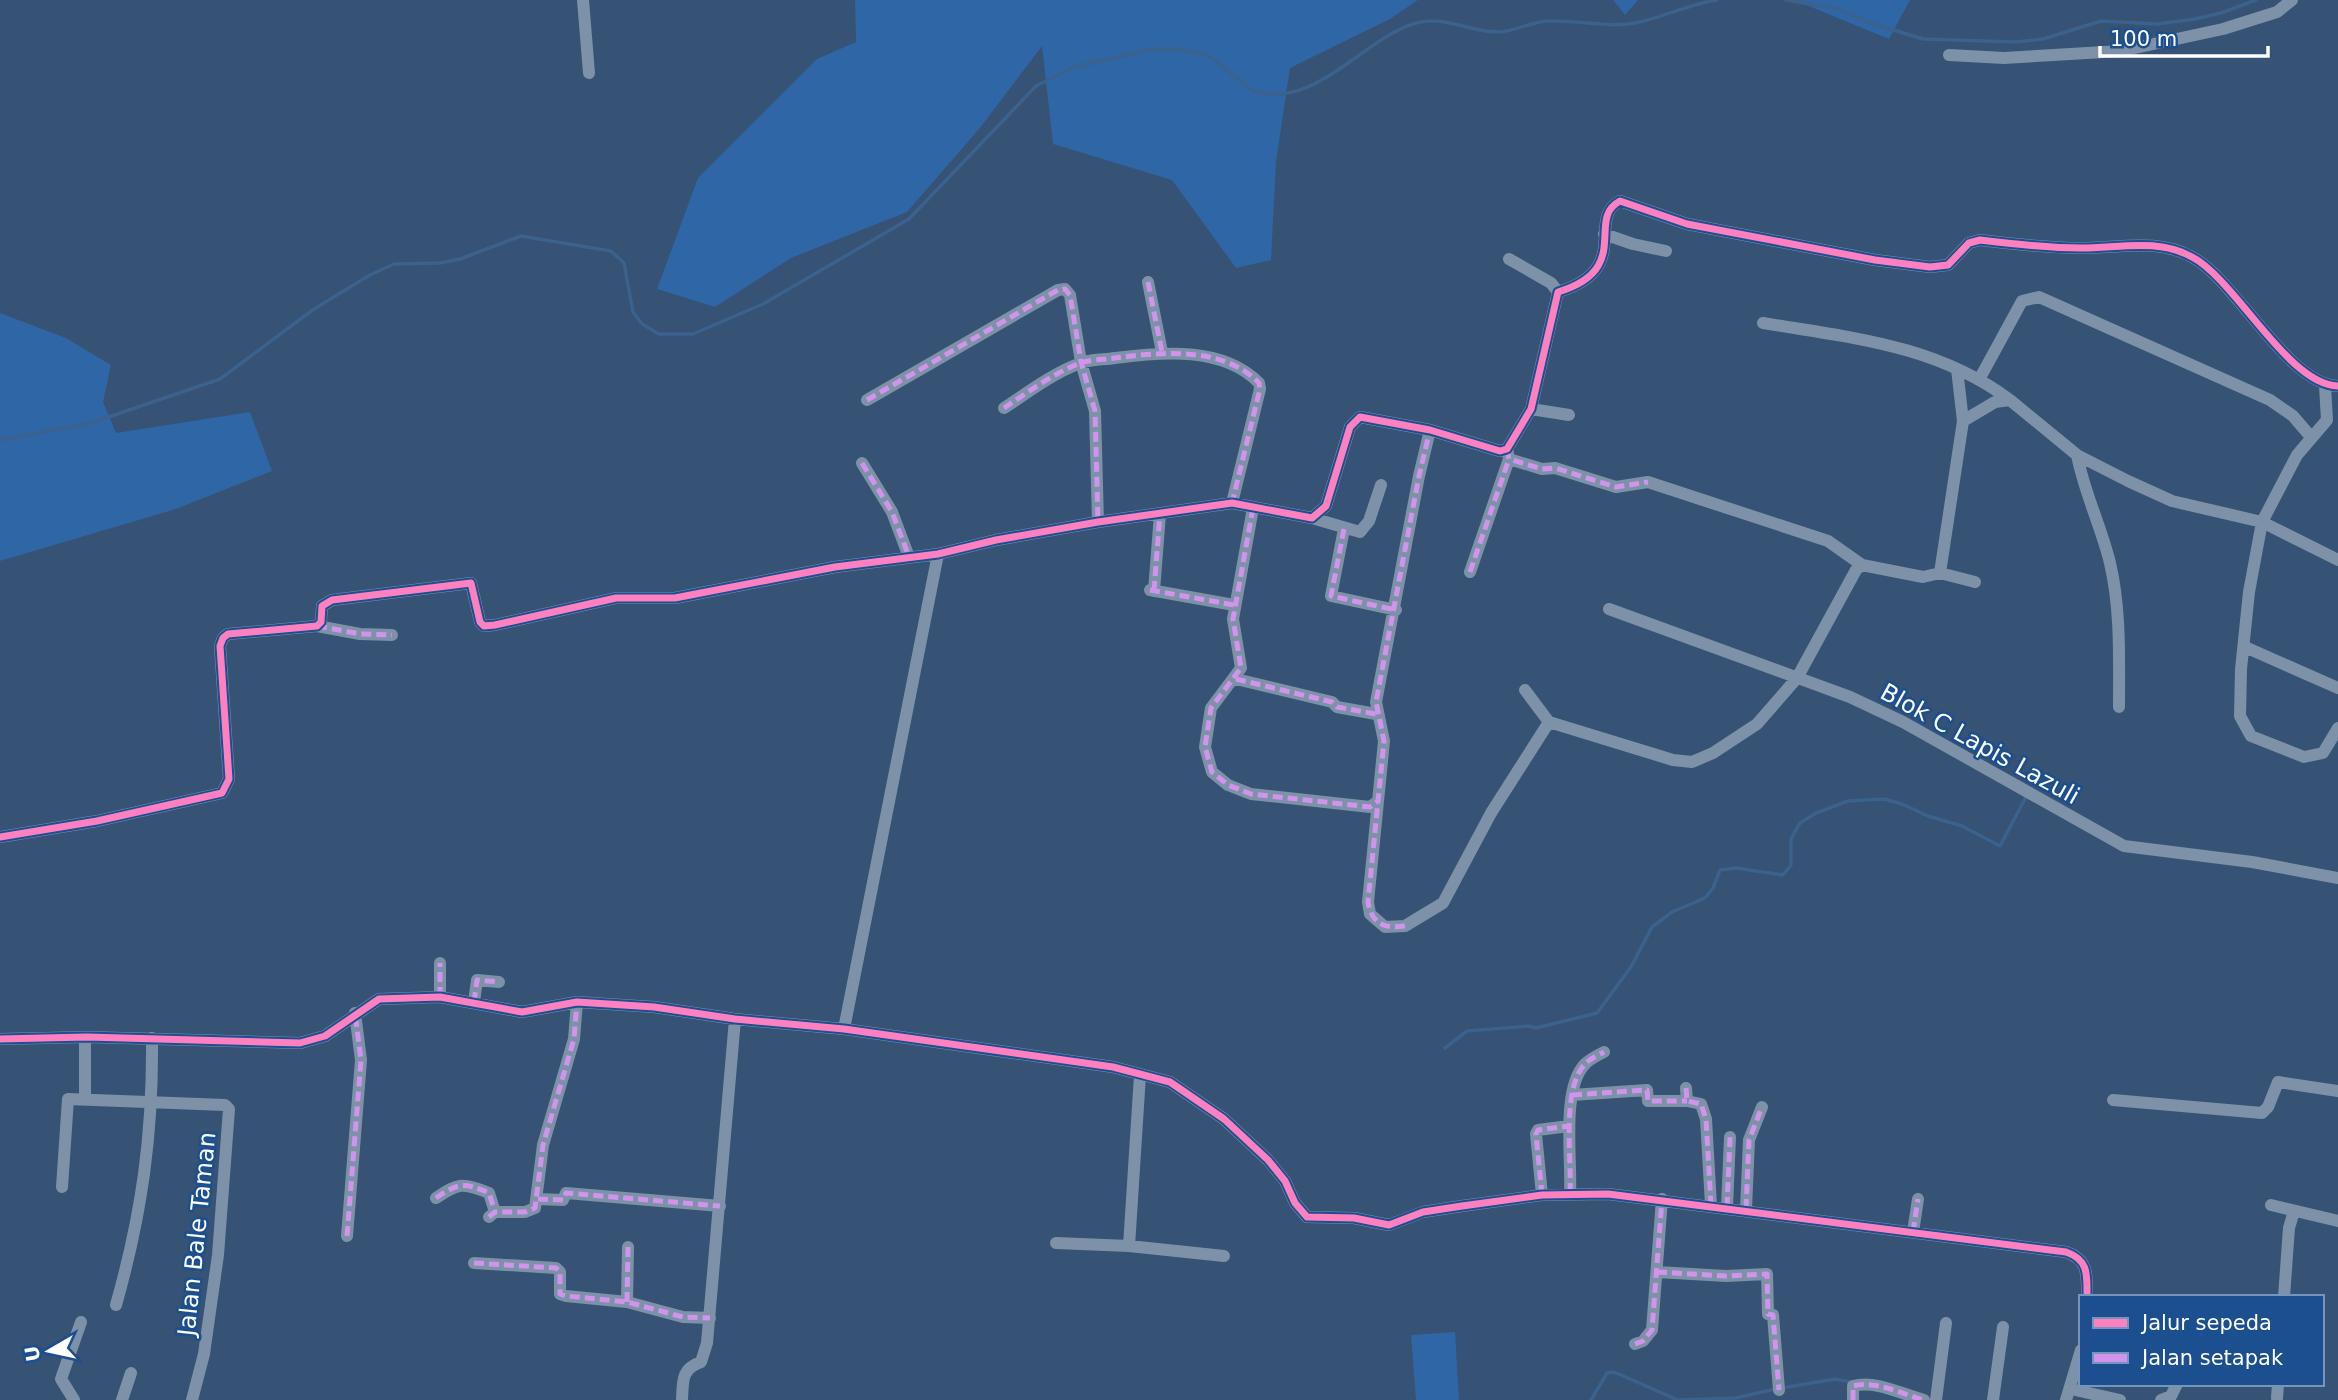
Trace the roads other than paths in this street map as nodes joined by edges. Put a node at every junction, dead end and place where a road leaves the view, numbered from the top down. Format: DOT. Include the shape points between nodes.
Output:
graph roads {
  1 [pos="583,0"];
  2 [pos="2292,0"];
  3 [pos="1950,55"];
  4 [pos="589,73"];
  5 [pos="1604,234"];
  6 [pos="1666,251"];
  7 [pos="1510,259"];
  8 [pos="1147,282"];
  9 [pos="1558,292"];
  10 [pos="1763,323"];
  11 [pos="1162,352"];
  12 [pos="1081,362"];
  13 [pos="1957,369"];
  14 [pos="1980,378"];
  15 [pos="2332,386"];
  16 [pos="867,400"];
  17 [pos="2010,400"];
  18 [pos="1004,408"];
  19 [pos="1531,409"];
  20 [pos="1569,415"];
  21 [pos="1963,421"];
  22 [pos="1430,430"];
  23 [pos="2311,437"];
  24 [pos="1508,454"];
  25 [pos="2077,455"];
  26 [pos="862,463"];
  27 [pos="1381,485"];
  28 [pos="1232,503"];
  29 [pos="1253,508"];
  30 [pos="1160,513"];
  31 [pos="1311,518"];
  32 [pos="1098,522"];
  33 [pos="2262,522"];
  34 [pos="1344,529"];
  35 [pos="937,554"];
  36 [pos="909,557"];
  37 [pos="2338,560"];
  38 [pos="1862,565"];
  39 [pos="1470,572"];
  40 [pos="1940,573"];
  41 [pos="1975,582"];
  42 [pos="1234,605"];
  43 [pos="1396,610"];
  44 [pos="1609,610"];
  45 [pos="317,626"];
  46 [pos="392,635"];
  47 [pos="2245,648"];
  48 [pos="1797,678"];
  49 [pos="1236,679"];
  50 [pos="2338,688"];
  51 [pos="1525,690"];
  52 [pos="2119,707"];
  53 [pos="1376,714"];
  54 [pos="1549,722"];
  55 [pos="2338,728"];
  56 [pos="1378,801"];
  57 [pos="0,837"];
  58 [pos="2338,878"];
  59 [pos="440,963"];
  60 [pos="499,982"];
  61 [pos="440,997"];
  62 [pos="474,1002"];
  63 [pos="577,1002"];
  64 [pos="355,1013"];
  65 [pos="735,1019"];
  66 [pos="844,1029"];
  67 [pos="152,1038"];
  68 [pos="0,1039"];
  69 [pos="85,1042"];
  70 [pos="1604,1052"];
  71 [pos="1140,1075"];
  72 [pos="2338,1091"];
  73 [pos="1572,1095"];
  74 [pos="85,1099"];
  75 [pos="2113,1100"];
  76 [pos="151,1101"];
  77 [pos="1762,1107"];
  78 [pos="1569,1126"];
  79 [pos="1730,1137"];
  80 [pos="62,1187"];
  81 [pos="1570,1193"];
  82 [pos="1542,1195"];
  83 [pos="436,1198"];
  84 [pos="538,1199"];
  85 [pos="1662,1199"];
  86 [pos="1919,1199"];
  87 [pos="1711,1205"];
  88 [pos="2270,1205"];
  89 [pos="720,1206"];
  90 [pos="1727,1207"];
  91 [pos="1746,1209"];
  92 [pos="2294,1211"];
  93 [pos="2338,1221"];
  94 [pos="1913,1232"];
  95 [pos="346,1236"];
  96 [pos="1056,1243"];
  97 [pos="1129,1246"];
  98 [pos="628,1247"];
  99 [pos="1224,1256"];
  100 [pos="474,1263"];
  101 [pos="1657,1272"];
  102 [pos="2087,1295"];
  103 [pos="2284,1295"];
  104 [pos="627,1302"];
  105 [pos="116,1305"];
  106 [pos="710,1318"];
  107 [pos="81,1322"];
  108 [pos="1946,1323"];
  109 [pos="2003,1327"];
  110 [pos="1635,1344"];
  111 [pos="2079,1357"];
  112 [pos="131,1373"];
  113 [pos="2176,1386"];
  114 [pos="2278,1386"];
  115 [pos="1779,1390"];
  116 [pos="2068,1394"];
  117 [pos="2277,1398"];
  118 [pos="74,1400"];
  119 [pos="121,1400"];
  120 [pos="192,1400"];
  121 [pos="682,1400"];
  122 [pos="1853,1400"];
  123 [pos="1924,1400"];
  124 [pos="1936,1400"];
  125 [pos="1993,1400"];
  126 [pos="2120,1400"];
  127 [pos="2161,1400"];
  1 -- 4 [label="street"];
  2 -- 3 [label="street" via="2277,12 2245,23 2121,51 2004,58"];
  5 -- 6 [label="street"];
  5 -- 9 [label="street" via="1603,257 1596,272"];
  5 -- 15 [label="street" via="1612,209 1620,201 1686,224 1930,267 1948,265 1969,243 1980,240 2079,248 2165,246 2200,262 2289,357"];
  7 -- 9 [label="street" via="1551,282"];
  8 -- 11 [label="street"];
  9 -- 19 [label="street"];
  10 -- 13 [label="street" via="1885,344 1927,354"];
  11 -- 12 [label="street"];
  11 -- 28 [label="street" via="1234,366 1259,383"];
  12 -- 16 [label="street" via="1070,295 1062,289"];
  12 -- 18 [label="street"];
  12 -- 32 [label="street" via="1095,411"];
  13 -- 14 [label="street"];
  13 -- 21 [label="street"];
  14 -- 17 [label="street"];
  14 -- 23 [label="street" via="2022,301 2039,297 2270,400 2293,416"];
  15 -- 23 [label="street" via="2327,419"];
  17 -- 21 [label="street" via="1995,402"];
  17 -- 25 [label="street"];
  19 -- 20 [label="street"];
  19 -- 24 [label="street"];
  21 -- 40 [label="street"];
  22 -- 24 [label="street"];
  22 -- 31 [label="street" via="1375,418 1356,419 1326,506"];
  22 -- 43 [label="street"];
  23 -- 33 [label="street"];
  24 -- 38 [label="street" via="1616,487 1648,482 1828,541"];
  24 -- 39 [label="street"];
  25 -- 33 [label="street" via="2172,501"];
  25 -- 52 [label="street" via="2110,562 2119,626"];
  26 -- 36 [label="street" via="891,512"];
  27 -- 34 [label="street" via="1366,526 1360,532"];
  28 -- 29 [label="street"];
  28 -- 30 [label="street"];
  29 -- 31 [label="street"];
  29 -- 42 [label="street"];
  30 -- 32 [label="street"];
  30 -- 42 [label="street" via="1152,591"];
  31 -- 34 [label="street"];
  32 -- 35 [label="street"];
  33 -- 37 [label="street"];
  33 -- 47 [label="street"];
  34 -- 43 [label="street" via="1331,596"];
  35 -- 36 [label="street"];
  35 -- 66 [label="street"];
  36 -- 45 [label="street" via="675,598 625,596 484,626 471,583 448,584 332,600 322,606"];
  38 -- 40 [label="street" via="1923,577"];
  38 -- 48 [label="street"];
  40 -- 41 [label="street"];
  42 -- 49 [label="street" via="1241,668"];
  43 -- 53 [label="street"];
  44 -- 48 [label="street, Blok C Lapis Lazuli"];
  45 -- 46 [label="street"];
  45 -- 57 [label="street" via="223,638 229,779 222,793"];
  47 -- 50 [label="street"];
  47 -- 55 [label="street" via="2240,716 2251,736 2304,757 2316,757"];
  48 -- 54 [label="street" via="1757,724 1692,762"];
  48 -- 58 [label="street, Blok C Lapis Lazuli" via="1903,722 2124,846"];
  49 -- 53 [label="street"];
  49 -- 56 [label="street" via="1212,708 1205,747 1212,772 1251,794 1370,807"];
  51 -- 54 [label="street"];
  53 -- 56 [label="street" via="1384,741"];
  54 -- 56 [label="street" via="1443,903 1405,926 1385,927 1370,914"];
  59 -- 61 [label="street"];
  60 -- 62 [label="street" via="477,980"];
  61 -- 62 [label="street"];
  61 -- 64 [label="street" via="379,999"];
  62 -- 63 [label="street" via="522,1012"];
  63 -- 65 [label="street"];
  63 -- 84 [label="street" via="574,1039 543,1145"];
  64 -- 67 [label="street" via="314,1041"];
  64 -- 95 [label="street" via="361,1060"];
  65 -- 66 [label="street"];
  65 -- 89 [label="street"];
  66 -- 71 [label="street" via="1113,1067"];
  67 -- 68 [label="street"];
  67 -- 76 [label="street"];
  69 -- 74 [label="street"];
  70 -- 73 [label="street" via="1586,1063"];
  71 -- 82 [label="street" via="1176,1086 1248,1140 1276,1169 1307,1217 1354,1218 1389,1225 1423,1212"];
  71 -- 97 [label="street"];
  72 -- 75 [label="street" via="2278,1082 2262,1112"];
  73 -- 78 [label="street"];
  73 -- 87 [label="street" via="1647,1090 1648,1101 1687,1095 1701,1104"];
  74 -- 76 [label="street, Jalan Bale Taman"];
  74 -- 80 [label="street" via="66,1101"];
  76 -- 105 [label="street" via="148,1163"];
  76 -- 120 [label="street, Jalan Bale Taman" via="225,1105 230,1114 216,1268 204,1354"];
  77 -- 91 [label="street" via="1749,1140"];
  78 -- 81 [label="street"];
  78 -- 82 [label="street" via="1536,1133"];
  79 -- 90 [label="street"];
  81 -- 82 [label="street"];
  81 -- 85 [label="street"];
  83 -- 84 [label="street" via="448,1187 478,1188 489,1192 492,1214 532,1210"];
  84 -- 89 [label="street" via="563,1200 566,1193"];
  85 -- 87 [label="street"];
  85 -- 101 [label="street"];
  86 -- 94 [label="street"];
  87 -- 90 [label="street"];
  88 -- 92 [label="street"];
  89 -- 106 [label="street"];
  90 -- 91 [label="street"];
  91 -- 94 [label="street"];
  92 -- 93 [label="street"];
  92 -- 103 [label="street"];
  94 -- 102 [label="street" via="2074,1255 2087,1267"];
  96 -- 97 [label="street"];
  97 -- 99 [label="street"];
  98 -- 104 [label="street"];
  100 -- 104 [label="street" via="556,1268 560,1294"];
  101 -- 110 [label="street" via="1652,1329"];
  101 -- 115 [label="street" via="1767,1274"];
  104 -- 106 [label="street" via="684,1317"];
  106 -- 121 [label="street" via="704,1355 684,1374"];
  107 -- 118 [label="street" via="61,1379"];
  108 -- 124 [label="street"];
  109 -- 125 [label="street"];
  111 -- 116 [label="street"];
  112 -- 119 [label="street"];
  113 -- 127 [label="street" via="2171,1396"];
  114 -- 117 [label="street"];
  116 -- 126 [label="street"];
  122 -- 123 [label="street" via="1853,1386 1862,1384"];
}
